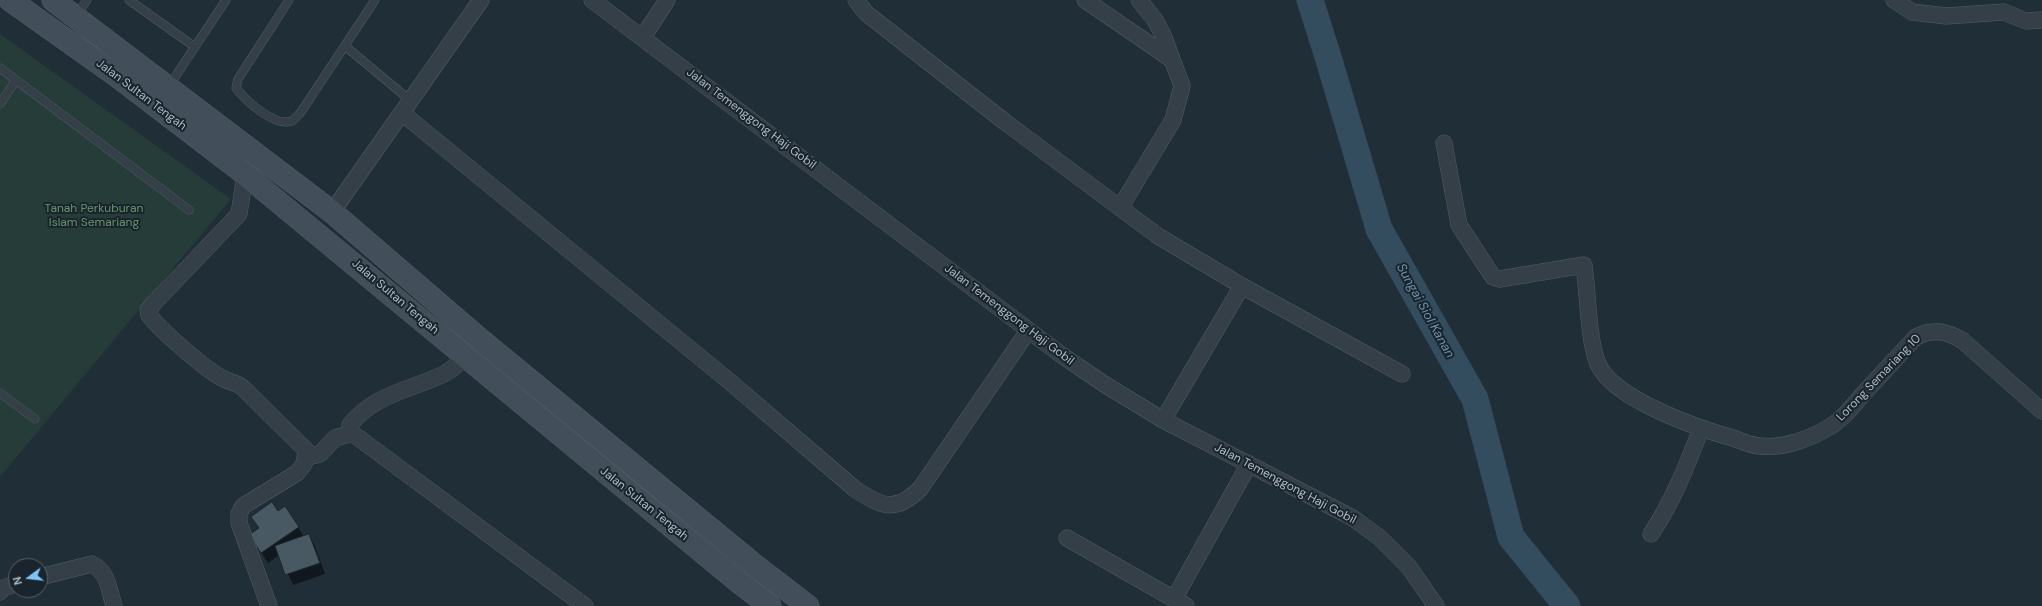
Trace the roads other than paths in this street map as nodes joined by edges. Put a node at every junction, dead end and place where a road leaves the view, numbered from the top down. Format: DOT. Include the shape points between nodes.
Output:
graph roads {
  1 [pos="10,0"];
  2 [pos="53,0"];
  3 [pos="226,0"];
  4 [pos="289,0"];
  5 [pos="375,0"];
  6 [pos="481,0"];
  7 [pos="592,0"];
  8 [pos="667,0"];
  9 [pos="856,0"];
  10 [pos="1085,0"];
  11 [pos="1139,0"];
  12 [pos="1894,0"];
  13 [pos="134,1"];
  14 [pos="81,9"];
  15 [pos="2042,20"];
  16 [pos="643,37"];
  17 [pos="345,46"];
  18 [pos="195,47"];
  19 [pos="1171,59"];
  20 [pos="0,68"];
  21 [pos="16,80"];
  22 [pos="168,87"];
  23 [pos="0,104"];
  24 [pos="407,107"];
  25 [pos="1444,143"];
  26 [pos="245,175"];
  27 [pos="1120,208"];
  28 [pos="189,210"];
  29 [pos="332,212"];
  30 [pos="1242,286"];
  31 [pos="1028,331"];
  32 [pos="466,356"];
  33 [pos="1402,374"];
  34 [pos="0,393"];
  35 [pos="2042,411"];
  36 [pos="35,419"];
  37 [pos="1163,420"];
  38 [pos="1701,429"];
  39 [pos="352,433"];
  40 [pos="306,452"];
  41 [pos="1249,464"];
  42 [pos="1651,534"];
  43 [pos="1067,538"];
  44 [pos="48,575"];
  45 [pos="8,586"];
  46 [pos="0,592"];
  47 [pos="1180,602"];
  48 [pos="265,605"];
  49 [pos="114,606"];
  50 [pos="585,606"];
  51 [pos="770,606"];
  52 [pos="808,606"];
  53 [pos="1436,606"];
  1 -- 26 [label="main road, Jalan Sultan Tengah" via="117,76"];
  2 -- 14 [label="main road, Jalan Sultan Tengah"];
  3 -- 18 [label="lane"];
  4 -- 17 [label="lane" via="238,79 236,88 251,104 283,122 293,120"];
  5 -- 17 [label="lane"];
  6 -- 24 [label="street"];
  7 -- 16 [label="street, Jalan Temenggong Haji Gobil"];
  8 -- 16 [label="street"];
  9 -- 27 [label="street" via="872,18"];
  10 -- 19 [label="street"];
  11 -- 19 [label="street" via="1155,20"];
  12 -- 15 [label="street" via="1912,12 1946,16 2004,12 2026,20"];
  13 -- 18 [label="lane"];
  14 -- 22 [label="main road, Jalan Sultan Tengah"];
  16 -- 31 [label="street, Jalan Temenggong Haji Gobil"];
  17 -- 24 [label="lane"];
  18 -- 22 [label="lane"];
  19 -- 27 [label="street" via="1182,86 1178,106 1166,134"];
  20 -- 21 [label="lane"];
  21 -- 23 [label="lane"];
  21 -- 28 [label="lane"];
  22 -- 29 [label="main road, Jalan Sultan Tengah"];
  24 -- 29 [label="street"];
  24 -- 31 [label="street" via="855,489 878,503 897,506 909,500 920,489"];
  25 -- 38 [label="street, Lorong Semariang 10" via="1459,225 1493,277 1500,279 1584,265 1593,347 1598,365 1619,388 1632,397"];
  26 -- 32 [label="main road, Jalan Sultan Tengah"];
  26 -- 40 [label="street" via="239,214 153,304 148,310 149,315 202,364 223,379 234,381 242,387"];
  27 -- 30 [label="street" via="1158,236"];
  29 -- 52 [label="main road, Jalan Sultan Tengah" via="482,341"];
  30 -- 33 [label="street"];
  30 -- 37 [label="street"];
  31 -- 37 [label="street, Jalan Temenggong Haji Gobil" via="1104,384"];
  32 -- 39 [label="street" via="446,374 372,404 350,425"];
  32 -- 51 [label="main road, Jalan Sultan Tengah"];
  34 -- 36 [label="lane"];
  35 -- 38 [label="street, Lorong Semariang 10" via="1963,341 1953,335 1926,331 1916,337 1846,413 1830,427 1816,434 1779,446 1759,446"];
  37 -- 41 [label="street, Jalan Temenggong Haji Gobil"];
  38 -- 42 [label="street" via="1665,513"];
  39 -- 40 [label="street" via="335,438 320,454 312,456"];
  39 -- 50 [label="street"];
  40 -- 48 [label="street" via="304,464 297,473 243,506 239,514 239,523"];
  41 -- 47 [label="street"];
  41 -- 53 [label="street, Jalan Temenggong Haji Gobil" via="1353,518 1409,566"];
  43 -- 47 [label="street"];
  44 -- 49 [label="street" via="92,564 105,575"];
  45 -- 46 [label="street"];
}
